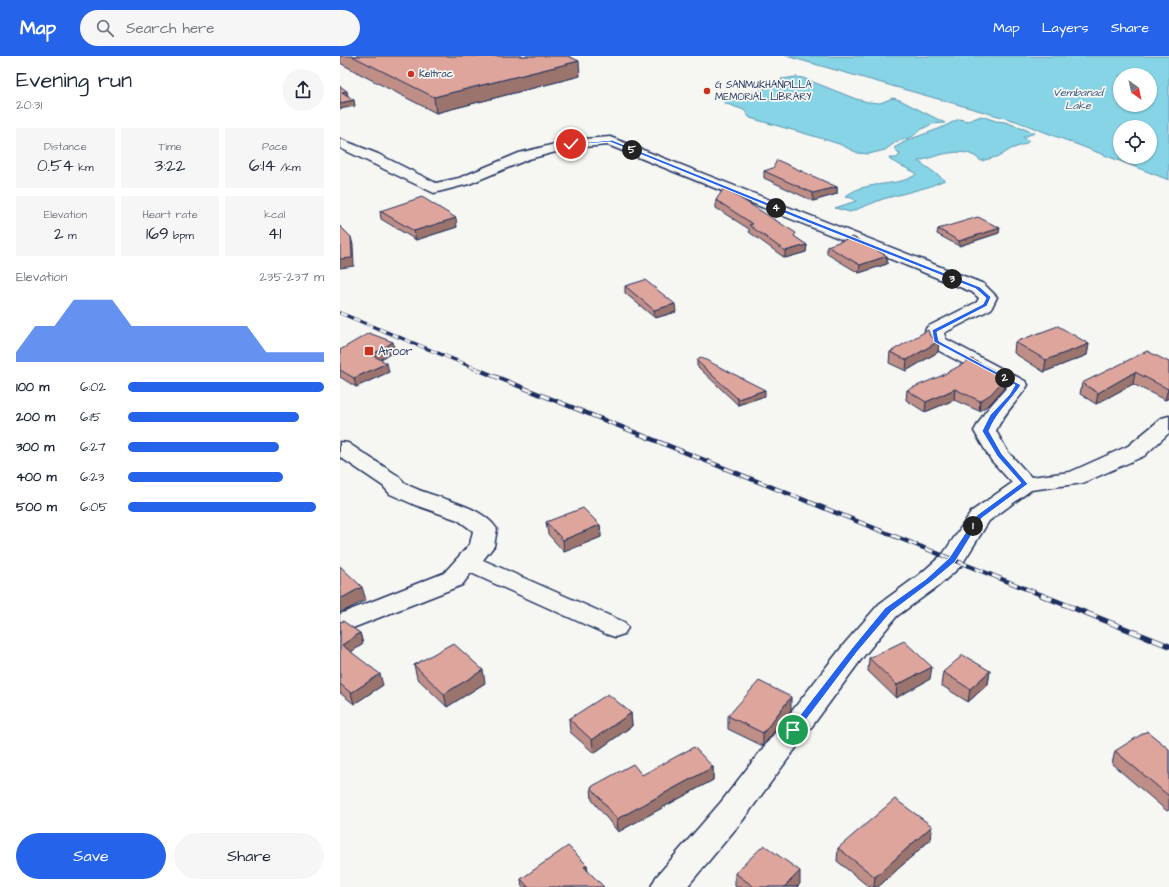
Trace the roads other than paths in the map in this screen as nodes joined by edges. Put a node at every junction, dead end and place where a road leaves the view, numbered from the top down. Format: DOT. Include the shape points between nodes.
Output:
graph roads {
  1 [pos="340,143"];
  2 [pos="1169,422"];
  3 [pos="342,451"];
  4 [pos="1025,484"];
  5 [pos="467,562"];
  6 [pos="340,624"];
  7 [pos="615,628"];
  8 [pos="667,887"];
  1 -- 4 [label="street" via="434,188 464,181 524,156 571,144 610,141 978,288 988,297 986,305 934,331 937,342 1018,385 992,416 985,431 999,454"];
  2 -- 4 [label="street" via="1136,451 1075,478"];
  3 -- 5 [label="street" via="391,481 398,489 466,515 485,529 482,546"];
  4 -- 8 [label="street" via="980,516 952,560 888,610 854,650 732,811"];
  5 -- 6 [label="street" via="453,579"];
  5 -- 7 [label="street"];
}
